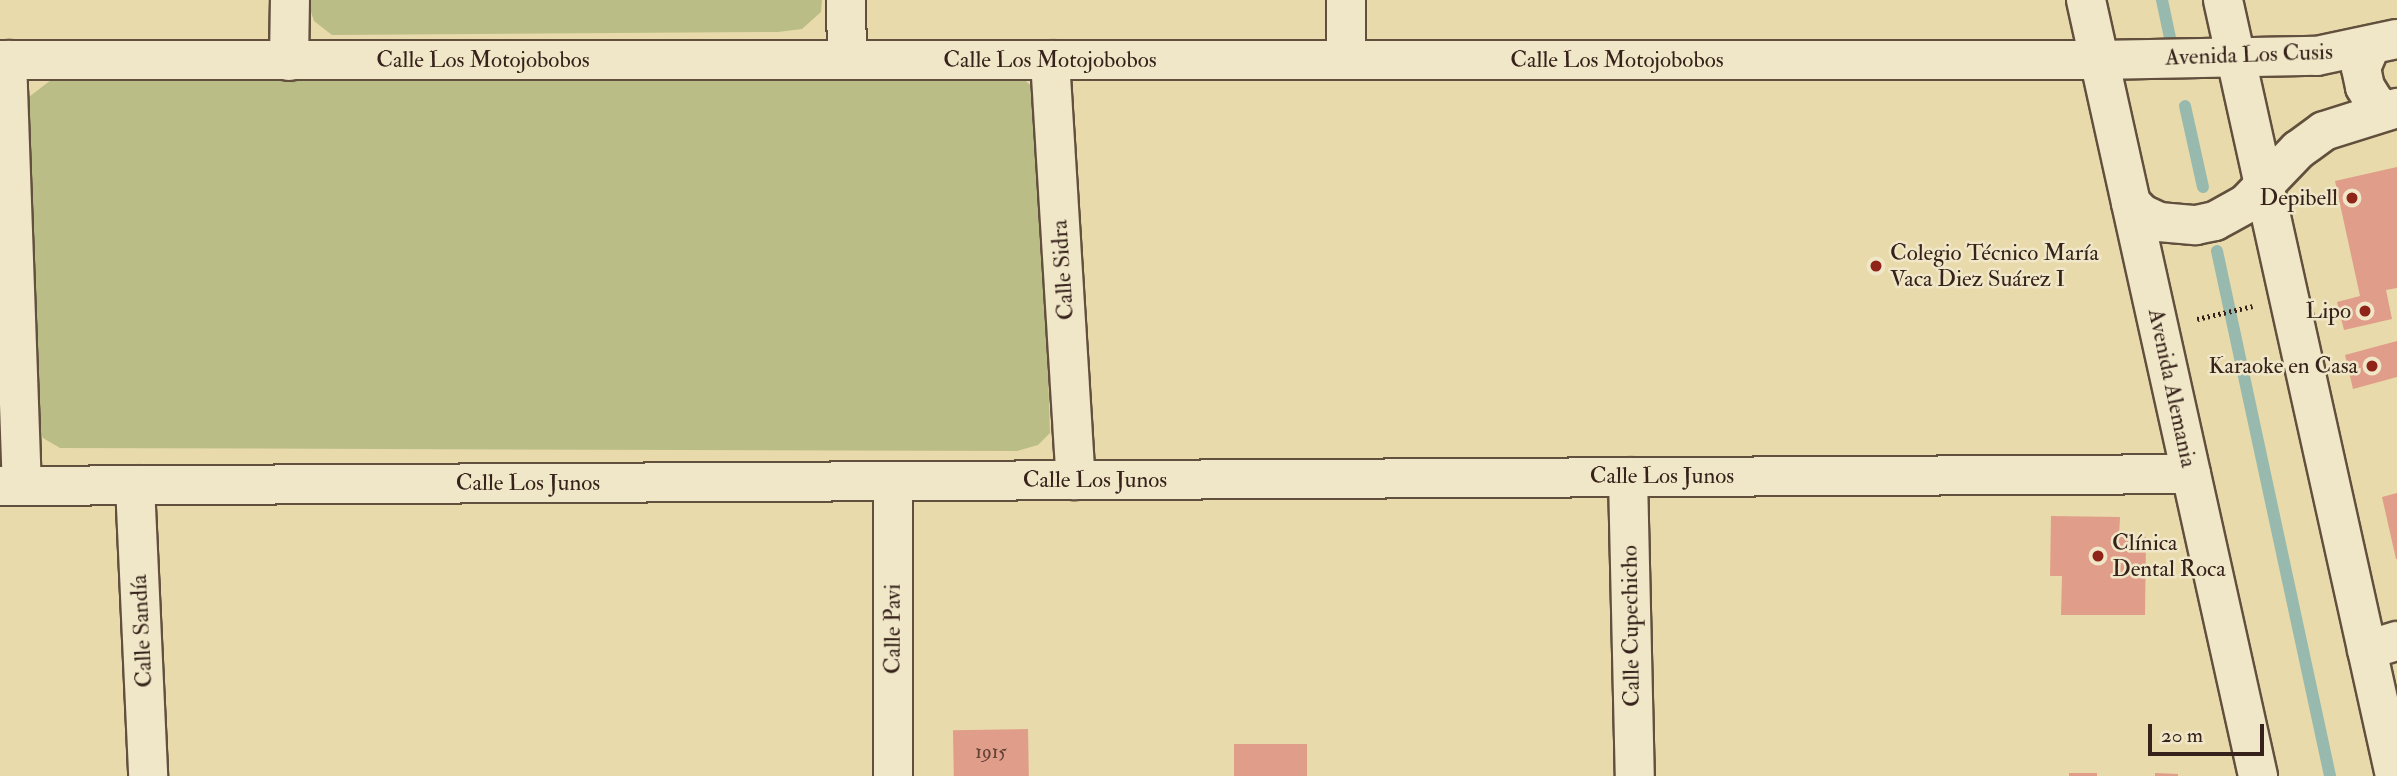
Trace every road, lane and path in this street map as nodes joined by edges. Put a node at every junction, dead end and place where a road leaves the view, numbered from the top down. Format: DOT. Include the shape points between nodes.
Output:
graph roads {
  1 [pos="290,0"];
  2 [pos="846,0"];
  3 [pos="1346,0"];
  4 [pos="2086,0"];
  5 [pos="2223,0"];
  6 [pos="2383,43"];
  7 [pos="2236,56"];
  8 [pos="4,60"];
  9 [pos="847,60"];
  10 [pos="1050,60"];
  11 [pos="1346,60"];
  12 [pos="289,61"];
  13 [pos="2099,61"];
  14 [pos="2392,109"];
  15 [pos="2265,188"];
  16 [pos="2131,203"];
  17 [pos="2242,308"];
  18 [pos="2213,315"];
  19 [pos="2191,474"];
  20 [pos="1628,477"];
  21 [pos="1076,480"];
  22 [pos="893,481"];
  23 [pos="135,485"];
  24 [pos="11,486"];
  25 [pos="2382,645"];
  26 [pos="148,776"];
  27 [pos="893,776"];
  28 [pos="1635,776"];
  29 [pos="2258,776"];
  30 [pos="2395,776"];
  1 -- 12 [label="street"];
  2 -- 9 [label="street"];
  3 -- 11 [label="street"];
  4 -- 13 [label="street, Avenida Alemania"];
  5 -- 7 [label="street"];
  6 -- 7 [label="street, Avenida Los Cusis" via="2317,56"];
  6 -- 14 [label="street" via="2363,59 2362,77 2375,103"];
  7 -- 13 [label="street, Avenida Los Cusis"];
  7 -- 15 [label="street"];
  8 -- 12 [label="street, Calle Los Motojobobos"];
  8 -- 24 [label="street"];
  9 -- 10 [label="street, Calle Los Motojobobos"];
  9 -- 12 [label="street, Calle Los Motojobobos"];
  10 -- 11 [label="street, Calle Los Motojobobos"];
  10 -- 21 [label="street, Calle Sidra"];
  11 -- 13 [label="street, Calle Los Motojobobos"];
  13 -- 16 [label="street, Avenida Alemania"];
  14 -- 15 [label="street" via="2324,131 2298,150"];
  15 -- 16 [label="street" via="2232,214 2196,225 2160,222"];
  15 -- 25 [label="street"];
  16 -- 19 [label="street, Avenida Alemania"];
  17 -- 18 [label="path"];
  19 -- 20 [label="street, Calle Los Junos"];
  19 -- 29 [label="street, Avenida Alemania"];
  20 -- 21 [label="street, Calle Los Junos"];
  20 -- 28 [label="street, Calle Cupechicho"];
  21 -- 22 [label="street, Calle Los Junos"];
  22 -- 23 [label="street, Calle Los Junos"];
  22 -- 27 [label="street, Calle Pavi"];
  23 -- 24 [label="street, Calle Los Junos"];
  23 -- 26 [label="street, Calle Sandía"];
  25 -- 30 [label="street"];
}
